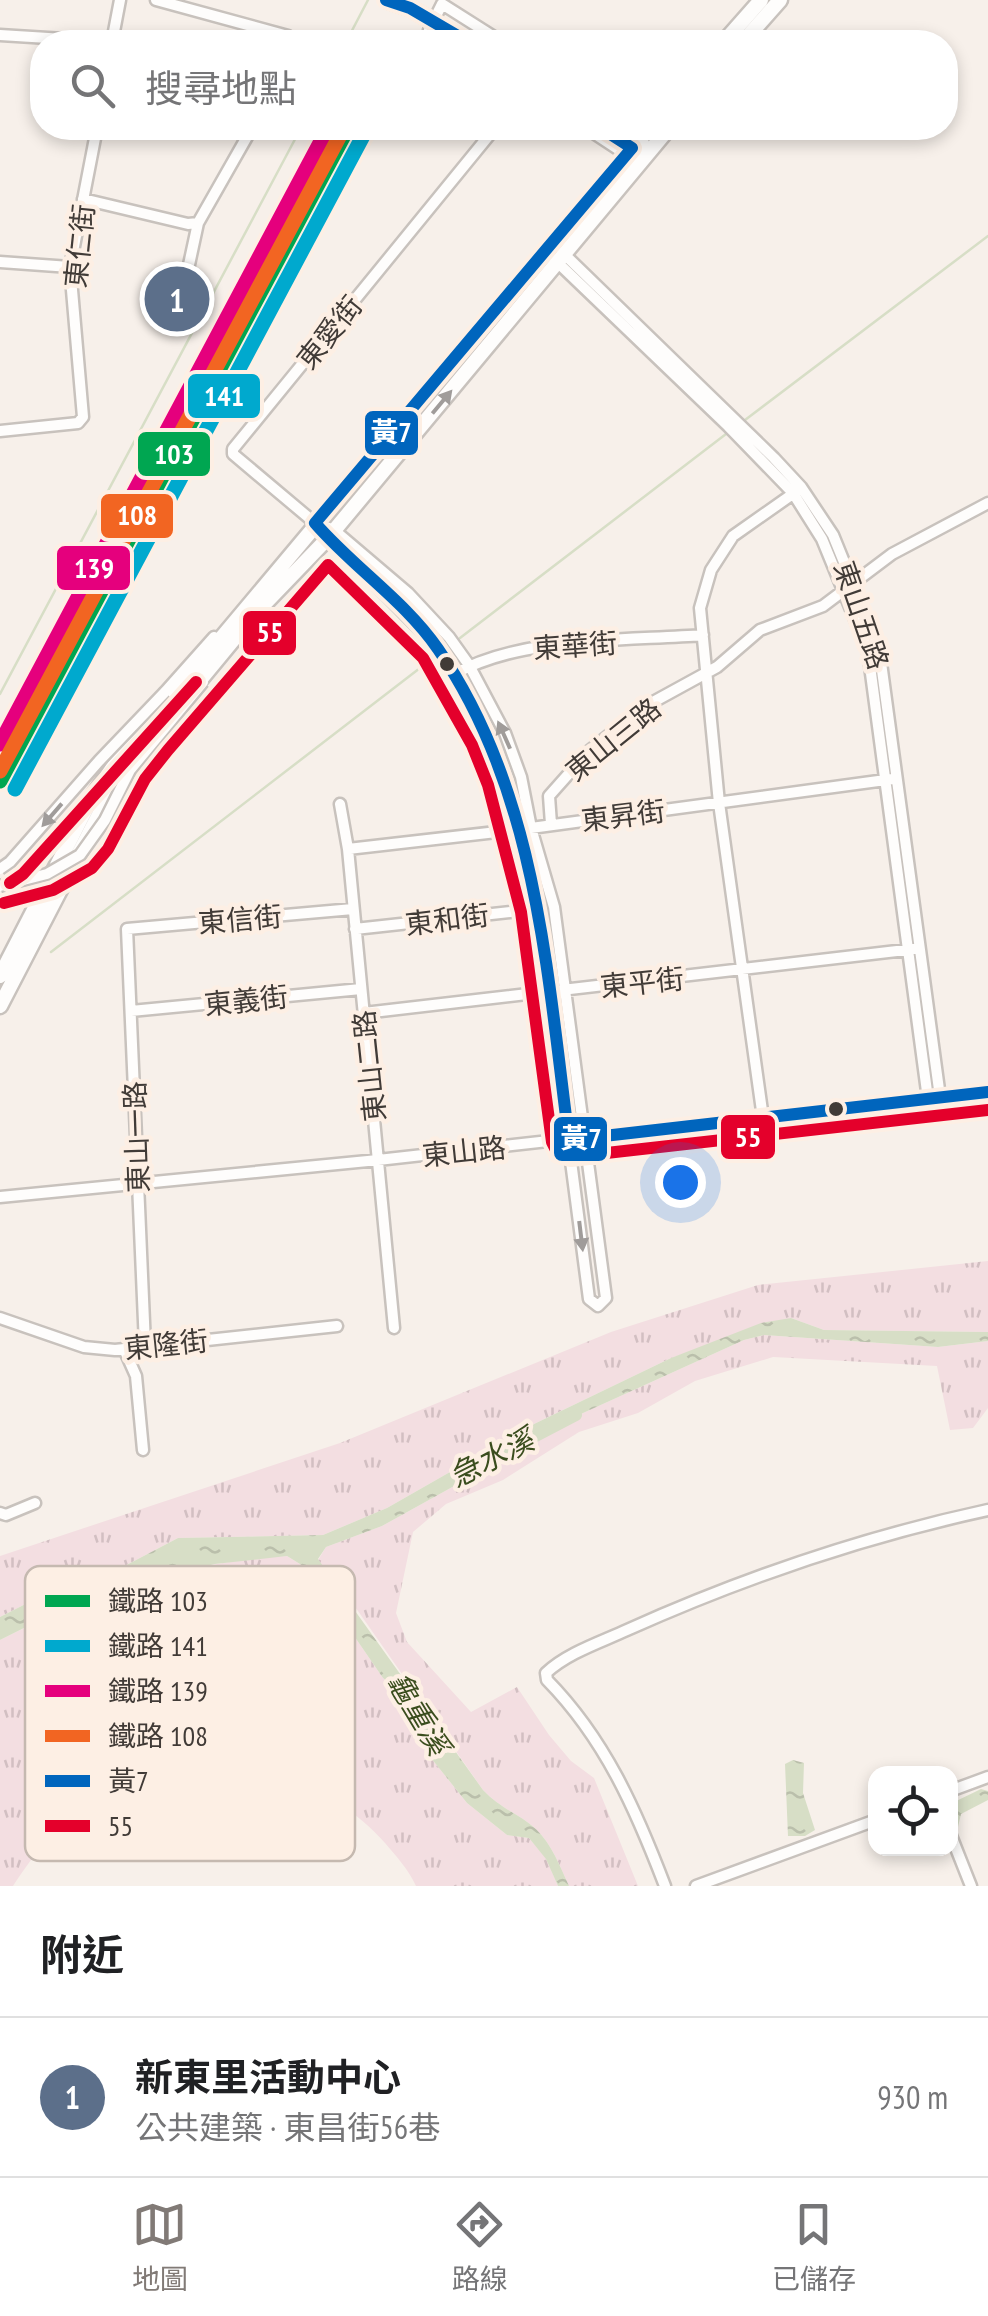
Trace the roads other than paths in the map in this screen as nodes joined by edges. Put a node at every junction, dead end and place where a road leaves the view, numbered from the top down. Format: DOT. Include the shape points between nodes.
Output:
graph roads {
  1 [pos="120,0"];
  2 [pos="156,0"];
  3 [pos="386,0"];
  4 [pos="414,0"];
  5 [pos="761,0"];
  6 [pos="780,0"];
  7 [pos="114,30"];
  8 [pos="266,30"];
  9 [pos="429,30"];
  10 [pos="448,30"];
  11 [pos="464,30"];
  12 [pos="483,30"];
  13 [pos="735,30"];
  14 [pos="754,30"];
  15 [pos="0,35"];
  16 [pos="30,37"];
  17 [pos="95,140"];
  18 [pos="245,140"];
  19 [pos="485,140"];
  20 [pos="642,144"];
  21 [pos="83,198"];
  22 [pos="198,223"];
  23 [pos="549,248"];
  24 [pos="563,259"];
  25 [pos="0,262"];
  26 [pos="70,267"];
  27 [pos="187,274"];
  28 [pos="0,431"];
  29 [pos="797,490"];
  30 [pos="988,503"];
  31 [pos="315,523"];
  32 [pos="330,534"];
  33 [pos="289,556"];
  34 [pos="303,565"];
  35 [pos="850,585"];
  36 [pos="702,635"];
  37 [pos="469,665"];
  38 [pos="707,672"];
  39 [pos="453,675"];
  40 [pos="82,773"];
  41 [pos="892,779"];
  42 [pos="76,790"];
  43 [pos="720,803"];
  44 [pos="340,804"];
  45 [pos="550,824"];
  46 [pos="517,828"];
  47 [pos="531,828"];
  48 [pos="348,848"];
  49 [pos="0,869"];
  50 [pos="0,886"];
  51 [pos="538,908"];
  52 [pos="354,909"];
  53 [pos="127,928"];
  54 [pos="355,930"];
  55 [pos="914,949"];
  56 [pos="744,971"];
  57 [pos="0,976"];
  58 [pos="361,988"];
  59 [pos="564,990"];
  60 [pos="549,992"];
  61 [pos="0,1006"];
  62 [pos="131,1011"];
  63 [pos="364,1014"];
  64 [pos="988,1092"];
  65 [pos="934,1098"];
  66 [pos="764,1118"];
  67 [pos="586,1138"];
  68 [pos="569,1140"];
  69 [pos="378,1160"];
  70 [pos="138,1186"];
  71 [pos="0,1197"];
  72 [pos="0,1318"];
  73 [pos="337,1326"];
  74 [pos="394,1328"];
  75 [pos="145,1345"];
  76 [pos="124,1349"];
  77 [pos="143,1450"];
  78 [pos="35,1503"];
  79 [pos="988,1510"];
  80 [pos="0,1513"];
  81 [pos="988,1777"];
  82 [pos="958,1788"];
  83 [pos="868,1823"];
  84 [pos="958,1853"];
  85 [pos="665,1886"];
  86 [pos="696,1886"];
  87 [pos="971,1886"];
  1 -- 7 [label="street"];
  2 -- 8 [label="street"];
  3 -- 10 [label="main road, bridge"];
  4 -- 11 [label="main road"];
  5 -- 13 [label="main road"];
  6 -- 14 [label="main road"];
  9 -- 12 [label="street" via="442,4"];
  15 -- 16 [label="street"];
  17 -- 21 [label="street, 東仁街"];
  18 -- 22 [label="street"];
  19 -- 31 [label="street, 東愛街" via="233,449 238,461"];
  20 -- 23 [label="main road"];
  20 -- 24 [label="main road"];
  21 -- 22 [label="street"];
  21 -- 26 [label="street, 東仁街"];
  22 -- 27 [label="street"];
  23 -- 24 [label="street, 東山五路"];
  23 -- 31 [label="main road"];
  24 -- 29 [label="street, 東山五路"];
  32 -- 24 [label="main road, one-way"];
  25 -- 26 [label="street"];
  26 -- 28 [label="street, 東仁街" via="83,412 78,423"];
  29 -- 35 [label="street, 東山五路" via="834,535"];
  29 -- 36 [label="street" via="734,536 716,561 700,608"];
  30 -- 35 [label="street, 東山三路" via="892,554"];
  31 -- 32 [label="street, 東山三路"];
  31 -- 33 [label="main road"];
  32 -- 34 [label="main road"];
  32 -- 37 [label="street, 東山三路" via="408,593"];
  32 -- 39 [label="street, 東山三路" via="437,647"];
  33 -- 49 [label="street, one-way, bridge"];
  33 -- 57 [label="main road" via="106,777"];
  34 -- 50 [label="street, bridge" via="130,770 80,856 47,874"];
  34 -- 61 [label="main road" via="130,764"];
  35 -- 38 [label="street, 東山三路" via="824,606 760,630"];
  35 -- 41 [label="street, 東山五路" via="879,648"];
  36 -- 37 [label="street, 東華街" via="516,649"];
  36 -- 38 [label="street"];
  37 -- 39 [label="street, 東華街"];
  47 -- 37 [label="street, 東山三路, one-way" via="521,777"];
  38 -- 43 [label="street"];
  38 -- 45 [label="street, 東山三路" via="644,707 589,751 549,796"];
  39 -- 46 [label="street, 東山三路" via="488,737"];
  40 -- 42 [label="street"];
  41 -- 43 [label="street, 東昇街"];
  41 -- 55 [label="street, 東山五路"];
  43 -- 45 [label="street, 東昇街"];
  43 -- 56 [label="street"];
  44 -- 48 [label="street, 東山二路"];
  45 -- 47 [label="street, 東昇街"];
  46 -- 47 [label="street, 東昇街"];
  46 -- 48 [label="street, 東昇街"];
  46 -- 51 [label="street, 東山三路"];
  47 -- 59 [label="street, 東山三路" via="554,907"];
  48 -- 52 [label="street, 東山二路"];
  51 -- 54 [label="street, 東和街"];
  51 -- 60 [label="street, 東山三路"];
  52 -- 53 [label="street, 東信街"];
  52 -- 54 [label="street, 東山二路"];
  53 -- 62 [label="street, 東山一路"];
  54 -- 58 [label="street, 東山二路"];
  55 -- 56 [label="street, 東平街"];
  55 -- 65 [label="street, 東山五路"];
  56 -- 59 [label="street, 東平街"];
  56 -- 66 [label="street"];
  58 -- 62 [label="street, 東義街"];
  58 -- 63 [label="street, 東山二路"];
  59 -- 60 [label="street, 東平街"];
  59 -- 67 [label="street, 東山三路"];
  60 -- 63 [label="street, 東平街"];
  60 -- 68 [label="street, 東山三路"];
  62 -- 70 [label="street, 東山一路"];
  63 -- 69 [label="street, 東山二路"];
  64 -- 65 [label="street, 東山路"];
  65 -- 66 [label="street, 東山路"];
  66 -- 67 [label="street, 東山路"];
  67 -- 68 [label="street, 東山路"];
  68 -- 67 [label="street, 東山三路, one-way" via="589,1299 598,1306 606,1298"];
  68 -- 69 [label="street, 東山路"];
  69 -- 70 [label="street, 東山路"];
  69 -- 74 [label="street, 東山二路"];
  70 -- 71 [label="street, 東山路"];
  70 -- 75 [label="street, 東山一路"];
  72 -- 76 [label="street, 東隆街" via="84,1347"];
  73 -- 75 [label="street, 東隆街"];
  75 -- 76 [label="street, 東隆街"];
  76 -- 77 [label="street" via="136,1376"];
  78 -- 80 [label="street"];
  79 -- 85 [label="street" via="772,1571 620,1633 546,1673 619,1776"];
  81 -- 82 [label="street"];
  83 -- 86 [label="street"];
  84 -- 87 [label="street"];
}
